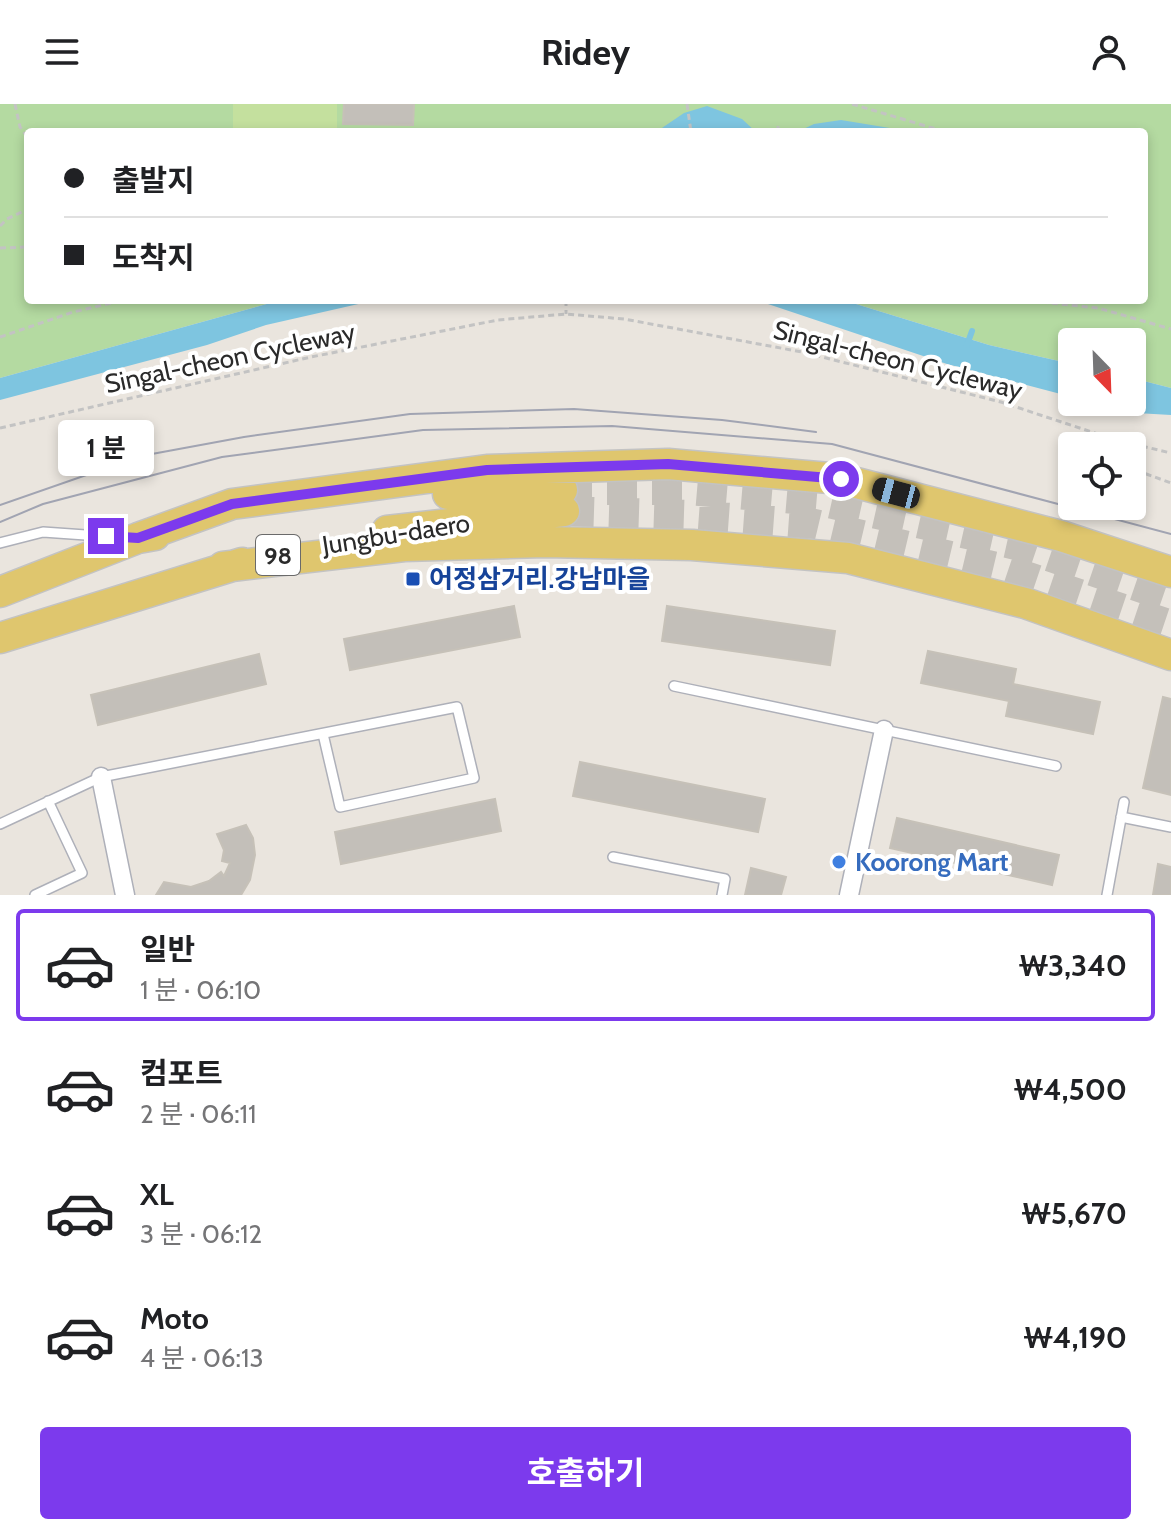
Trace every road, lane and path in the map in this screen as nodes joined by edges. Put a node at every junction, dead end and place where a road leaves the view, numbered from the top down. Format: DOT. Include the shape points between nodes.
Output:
graph roads {
  1 [pos="15,104"];
  2 [pos="687,104"];
  3 [pos="852,104"];
  4 [pos="779,123"];
  5 [pos="690,128"];
  6 [pos="778,128"];
  7 [pos="933,128"];
  8 [pos="24,132"];
  9 [pos="24,211"];
  10 [pos="0,226"];
  11 [pos="24,247"];
  12 [pos="0,248"];
  13 [pos="107,304"];
  14 [pos="566,304"];
  15 [pos="1060,304"];
  16 [pos="566,314"];
  17 [pos="1171,329"];
  18 [pos="0,337"];
  19 [pos="0,428"];
  20 [pos="1092,432"];
  21 [pos="1146,447"];
  22 [pos="1171,453"];
  23 [pos="1146,474"];
  24 [pos="1171,483"];
  25 [pos="138,538"];
  26 [pos="0,543"];
  27 [pos="223,567"];
  28 [pos="1171,572"];
  29 [pos="0,592"];
  30 [pos="41,625"];
  31 [pos="0,638"];
  32 [pos="0,644"];
  33 [pos="1171,655"];
  34 [pos="674,686"];
  35 [pos="884,730"];
  36 [pos="323,734"];
  37 [pos="1056,766"];
  38 [pos="101,777"];
  39 [pos="48,801"];
  40 [pos="1124,802"];
  41 [pos="1121,817"];
  42 [pos="0,824"];
  43 [pos="1171,827"];
  44 [pos="613,857"];
  45 [pos="853,894"];
  46 [pos="35,895"];
  47 [pos="125,895"];
  48 [pos="722,895"];
  49 [pos="1107,895"];
  1 -- 8 [label="path"];
  2 -- 5 [label="path"];
  3 -- 7 [label="path"];
  4 -- 6 [label="path"];
  9 -- 10 [label="path"];
  11 -- 12 [label="path"];
  13 -- 18 [label="path"];
  14 -- 16 [label="path"];
  15 -- 17 [label="path" via="1098,308"];
  16 -- 19 [label="path, Singal-cheon Cycleway" via="498,320 311,357"];
  16 -- 20 [label="path, Singal-cheon Cycleway" via="624,319 802,352 1001,402"];
  21 -- 22 [label="path, Singal-cheon Cycleway"];
  23 -- 24 [label="path"];
  25 -- 26 [label="lane" via="43,532"];
  25 -- 27 [label="main road, Jungbu-daero / 98" via="221,522 464,492 563,500 403,527"];
  25 -- 28 [label="main road" via="247,501 487,470 668,464 841,479 1061,536"];
  25 -- 29 [label="main road, Jungbu-daero / 98"];
  27 -- 30 [label="main road, Jungbu-daero / 98"];
  27 -- 33 [label="main road" via="404,546 545,542 692,545 848,558 1025,603"];
  30 -- 31 [label="main road, Jungbu-daero / 98"];
  30 -- 32 [label="main road"];
  34 -- 35 [label="lane"];
  35 -- 37 [label="lane"];
  35 -- 45 [label="street"];
  36 -- 36 [label="lane" via="340,807 474,778 457,707"];
  36 -- 38 [label="lane"];
  38 -- 39 [label="lane"];
  38 -- 47 [label="street"];
  39 -- 42 [label="lane"];
  39 -- 46 [label="lane" via="82,873"];
  40 -- 41 [label="lane"];
  41 -- 43 [label="lane"];
  41 -- 49 [label="lane"];
  44 -- 48 [label="lane" via="725,879"];
}
